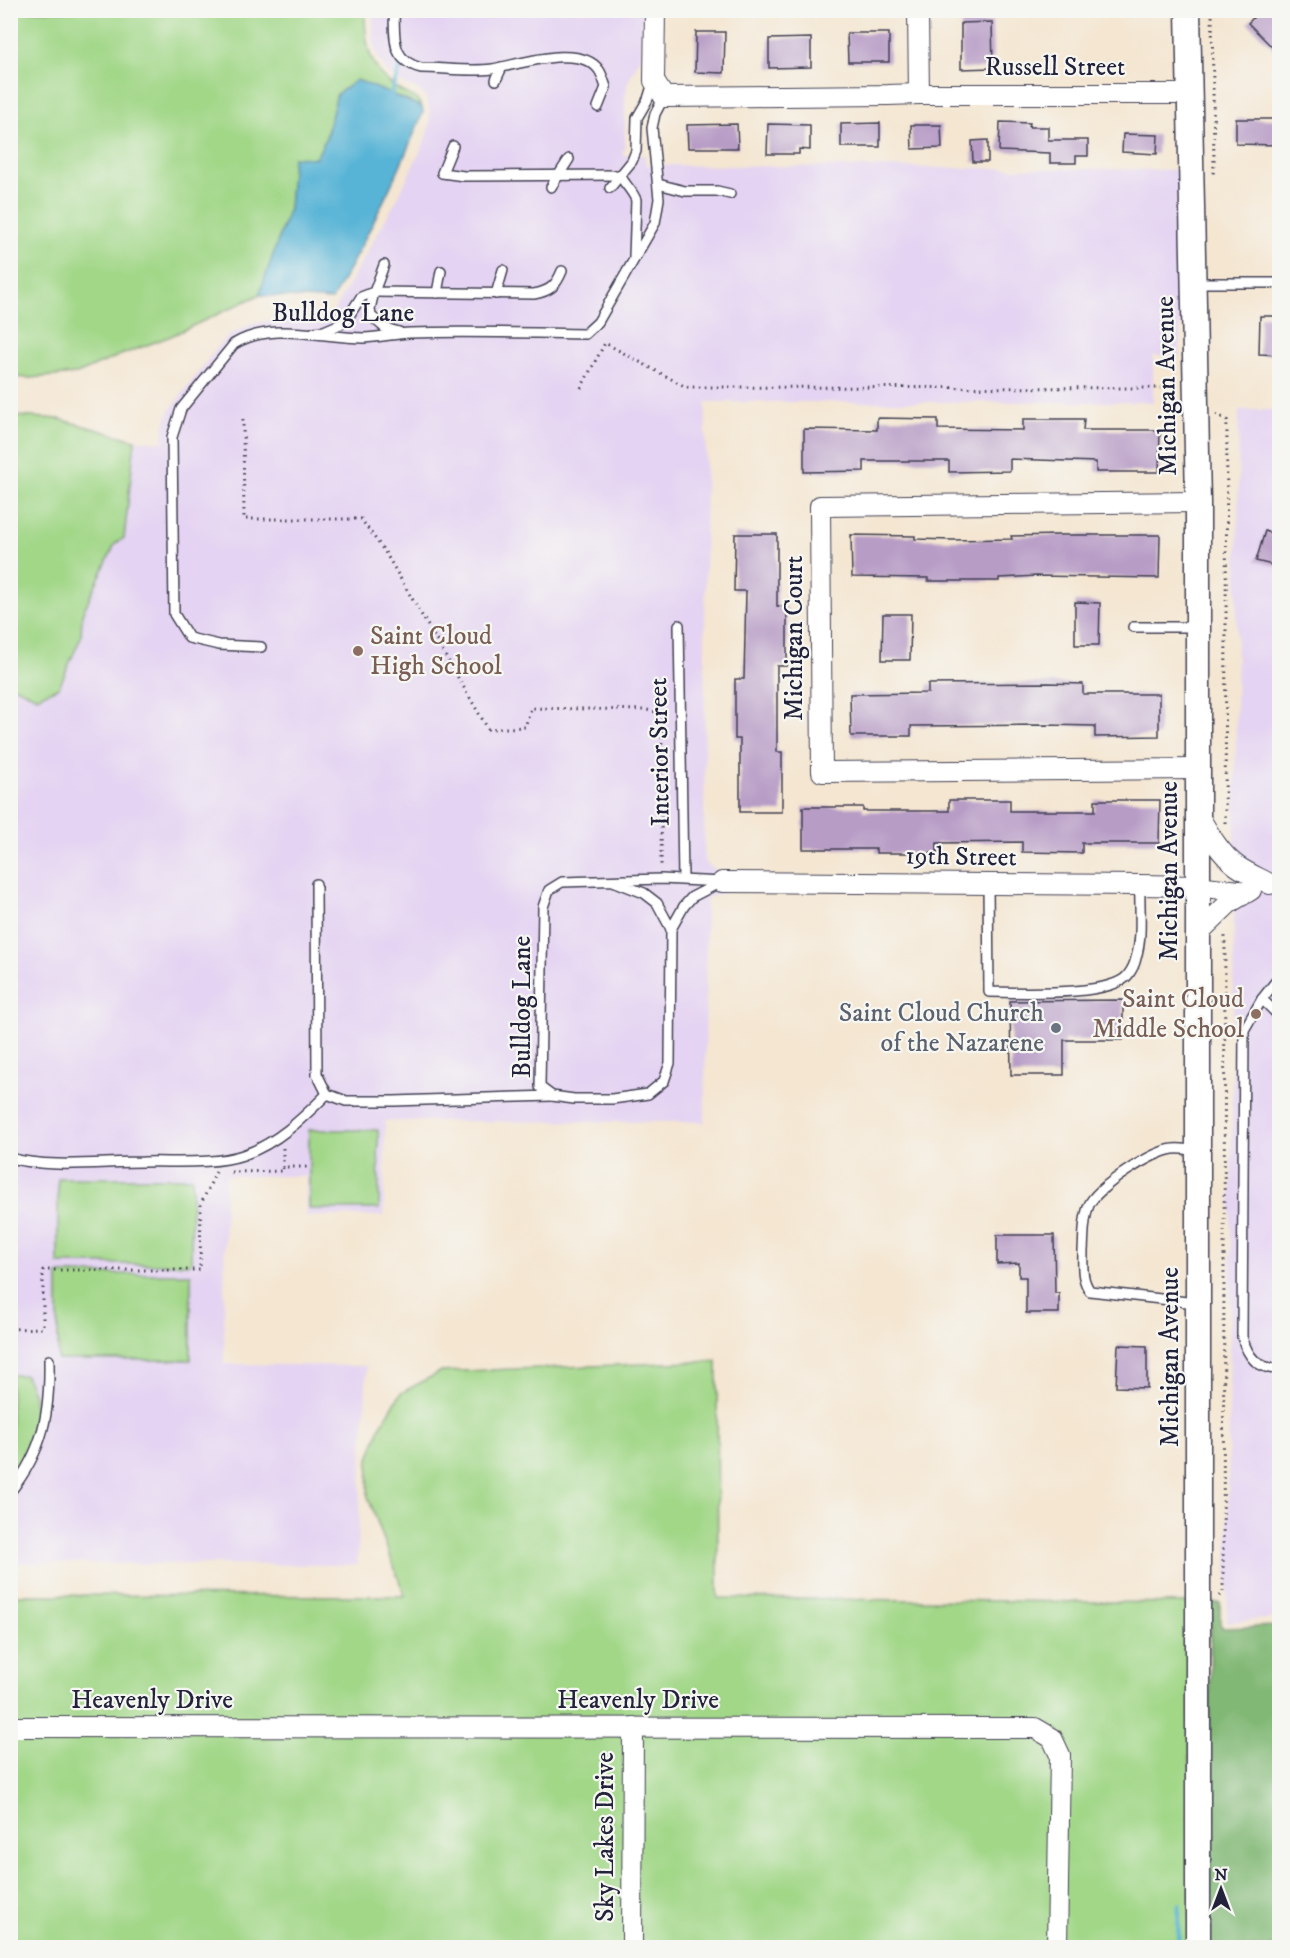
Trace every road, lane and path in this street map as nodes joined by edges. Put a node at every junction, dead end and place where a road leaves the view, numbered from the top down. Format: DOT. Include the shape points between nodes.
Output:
graph roads {
  1 [pos="394,10"];
  2 [pos="655,10"];
  3 [pos="918,10"];
  4 [pos="1188,10"];
  5 [pos="502,67"];
  6 [pos="496,80"];
  7 [pos="659,89"];
  8 [pos="1190,92"];
  9 [pos="918,94"];
  10 [pos="598,107"];
  11 [pos="453,146"];
  12 [pos="569,159"];
  13 [pos="560,175"];
  14 [pos="620,175"];
  15 [pos="658,184"];
  16 [pos="551,187"];
  17 [pos="610,188"];
  18 [pos="730,194"];
  19 [pos="634,260"];
  20 [pos="384,265"];
  21 [pos="503,270"];
  22 [pos="441,271"];
  23 [pos="562,271"];
  24 [pos="1194,283"];
  25 [pos="1280,283"];
  26 [pos="374,292"];
  27 [pos="437,293"];
  28 [pos="496,294"];
  29 [pos="309,333"];
  30 [pos="408,333"];
  31 [pos="581,388"];
  32 [pos="1187,389"];
  33 [pos="243,419"];
  34 [pos="1227,420"];
  35 [pos="1198,502"];
  36 [pos="679,625"];
  37 [pos="1133,627"];
  38 [pos="1197,627"];
  39 [pos="261,647"];
  40 [pos="1197,770"];
  41 [pos="1197,813"];
  42 [pos="1225,855"];
  43 [pos="661,879"];
  44 [pos="683,879"];
  45 [pos="614,880"];
  46 [pos="722,882"];
  47 [pos="316,884"];
  48 [pos="988,884"];
  49 [pos="1275,884"];
  50 [pos="1140,885"];
  51 [pos="1198,886"];
  52 [pos="1246,892"];
  53 [pos="1225,907"];
  54 [pos="671,929"];
  55 [pos="1198,933"];
  56 [pos="1280,976"];
  57 [pos="1262,999"];
  58 [pos="1280,1017"];
  59 [pos="327,1094"];
  60 [pos="552,1096"];
  61 [pos="1198,1150"];
  62 [pos="10,1158"];
  63 [pos="309,1167"];
  64 [pos="216,1172"];
  65 [pos="227,1172"];
  66 [pos="1198,1303"];
  67 [pos="10,1329"];
  68 [pos="49,1360"];
  69 [pos="1280,1369"];
  70 [pos="10,1491"];
  71 [pos="1216,1598"];
  72 [pos="10,1727"];
  73 [pos="633,1728"];
  74 [pos="632,1947"];
  75 [pos="1057,1947"];
  76 [pos="1198,1947"];
  1 -- 5 [label="lane" via="395,43 400,56 411,65"];
  2 -- 7 [label="street"];
  3 -- 9 [label="street"];
  4 -- 8 [label="street, Michigan Avenue"];
  5 -- 6 [label="lane"];
  5 -- 10 [label="lane" via="540,59 578,57 589,61 600,70 606,87"];
  7 -- 9 [label="street, Russell Street"];
  7 -- 14 [label="lane" via="651,91 637,118 636,151 633,161"];
  7 -- 15 [label="lane, Bulldog Lane" via="652,128"];
  8 -- 9 [label="street, Russell Street"];
  8 -- 24 [label="street, Michigan Avenue"];
  11 -- 13 [label="lane" via="442,173"];
  12 -- 13 [label="lane"];
  13 -- 14 [label="lane"];
  13 -- 16 [label="lane"];
  14 -- 17 [label="lane"];
  14 -- 19 [label="lane" via="636,200"];
  15 -- 18 [label="lane" via="685,191"];
  15 -- 19 [label="lane, Bulldog Lane" via="655,223"];
  19 -- 30 [label="lane, Bulldog Lane" via="598,322 585,334"];
  20 -- 26 [label="lane"];
  21 -- 28 [label="lane"];
  22 -- 27 [label="lane"];
  23 -- 28 [label="lane" via="558,282 546,292"];
  24 -- 25 [label="lane"];
  24 -- 35 [label="street, Michigan Avenue"];
  26 -- 27 [label="lane"];
  26 -- 29 [label="lane" via="361,297 345,322"];
  26 -- 30 [label="lane" via="370,309 375,322 392,331"];
  27 -- 28 [label="lane"];
  29 -- 30 [label="lane, Bulldog Lane" via="365,338"];
  29 -- 39 [label="lane, Bulldog Lane" via="258,334 234,344 181,409 172,437 174,614 189,638 219,645"];
  31 -- 32 [label="path" via="606,343 686,387"];
  33 -- 43 [label="path" via="244,519 361,519 488,729 525,727 531,708 647,710 662,718"];
  34 -- 42 [label="path"];
  35 -- 38 [label="street, Michigan Avenue"];
  35 -- 40 [label="street, Michigan Court" via="820,506 822,772"];
  36 -- 44 [label="lane, Interior Street"];
  37 -- 38 [label="lane"];
  38 -- 40 [label="street, Michigan Avenue"];
  40 -- 41 [label="street, Michigan Avenue"];
  41 -- 42 [label="street"];
  41 -- 51 [label="street, Michigan Avenue"];
  42 -- 49 [label="street" via="1237,866"];
  43 -- 44 [label="lane, Bulldog Lane"];
  43 -- 45 [label="lane, Bulldog Lane"];
  44 -- 46 [label="lane, Bulldog Lane"];
  45 -- 54 [label="lane, Bulldog Lane" via="657,903"];
  45 -- 60 [label="lane, Bulldog Lane" via="562,882 549,890 543,907 540,1087"];
  46 -- 48 [label="street, 19th Street"];
  46 -- 54 [label="lane" via="692,897"];
  47 -- 59 [label="lane" via="317,1074"];
  48 -- 50 [label="street, 19th Street"];
  48 -- 50 [label="lane" via="989,992 1091,990 1128,976 1139,941"];
  49 -- 52 [label="street"];
  50 -- 51 [label="street, 19th Street"];
  51 -- 52 [label="street, 19th Street"];
  51 -- 55 [label="street, Michigan Avenue"];
  52 -- 53 [label="street"];
  53 -- 55 [label="street"];
  53 -- 71 [label="path" via="1223,1592"];
  54 -- 60 [label="lane, Bulldog Lane" via="670,1063 664,1081 648,1094 612,1099"];
  55 -- 61 [label="street, Michigan Avenue"];
  56 -- 57 [label="lane"];
  57 -- 58 [label="lane"];
  57 -- 69 [label="lane" via="1244,1030 1242,1337 1247,1353 1257,1365"];
  59 -- 60 [label="lane" via="346,1101"];
  59 -- 62 [label="lane" via="273,1141 242,1156 207,1161 48,1163"];
  61 -- 66 [label="street, Michigan Avenue"];
  61 -- 66 [label="lane" via="1172,1149 1152,1156 1089,1203 1082,1273 1090,1291"];
  63 -- 65 [label="path" via="283,1167 283,1172"];
  64 -- 67 [label="path" via="201,1204 200,1270 43,1270 43,1328"];
  66 -- 76 [label="street, Michigan Avenue"];
  68 -- 70 [label="lane" via="50,1387 43,1434 25,1474"];
  72 -- 73 [label="street, Heavenly Drive"];
  73 -- 74 [label="street, Sky Lakes Drive"];
  73 -- 75 [label="street, Heavenly Drive" via="1035,1728 1052,1738 1060,1755"];
}
